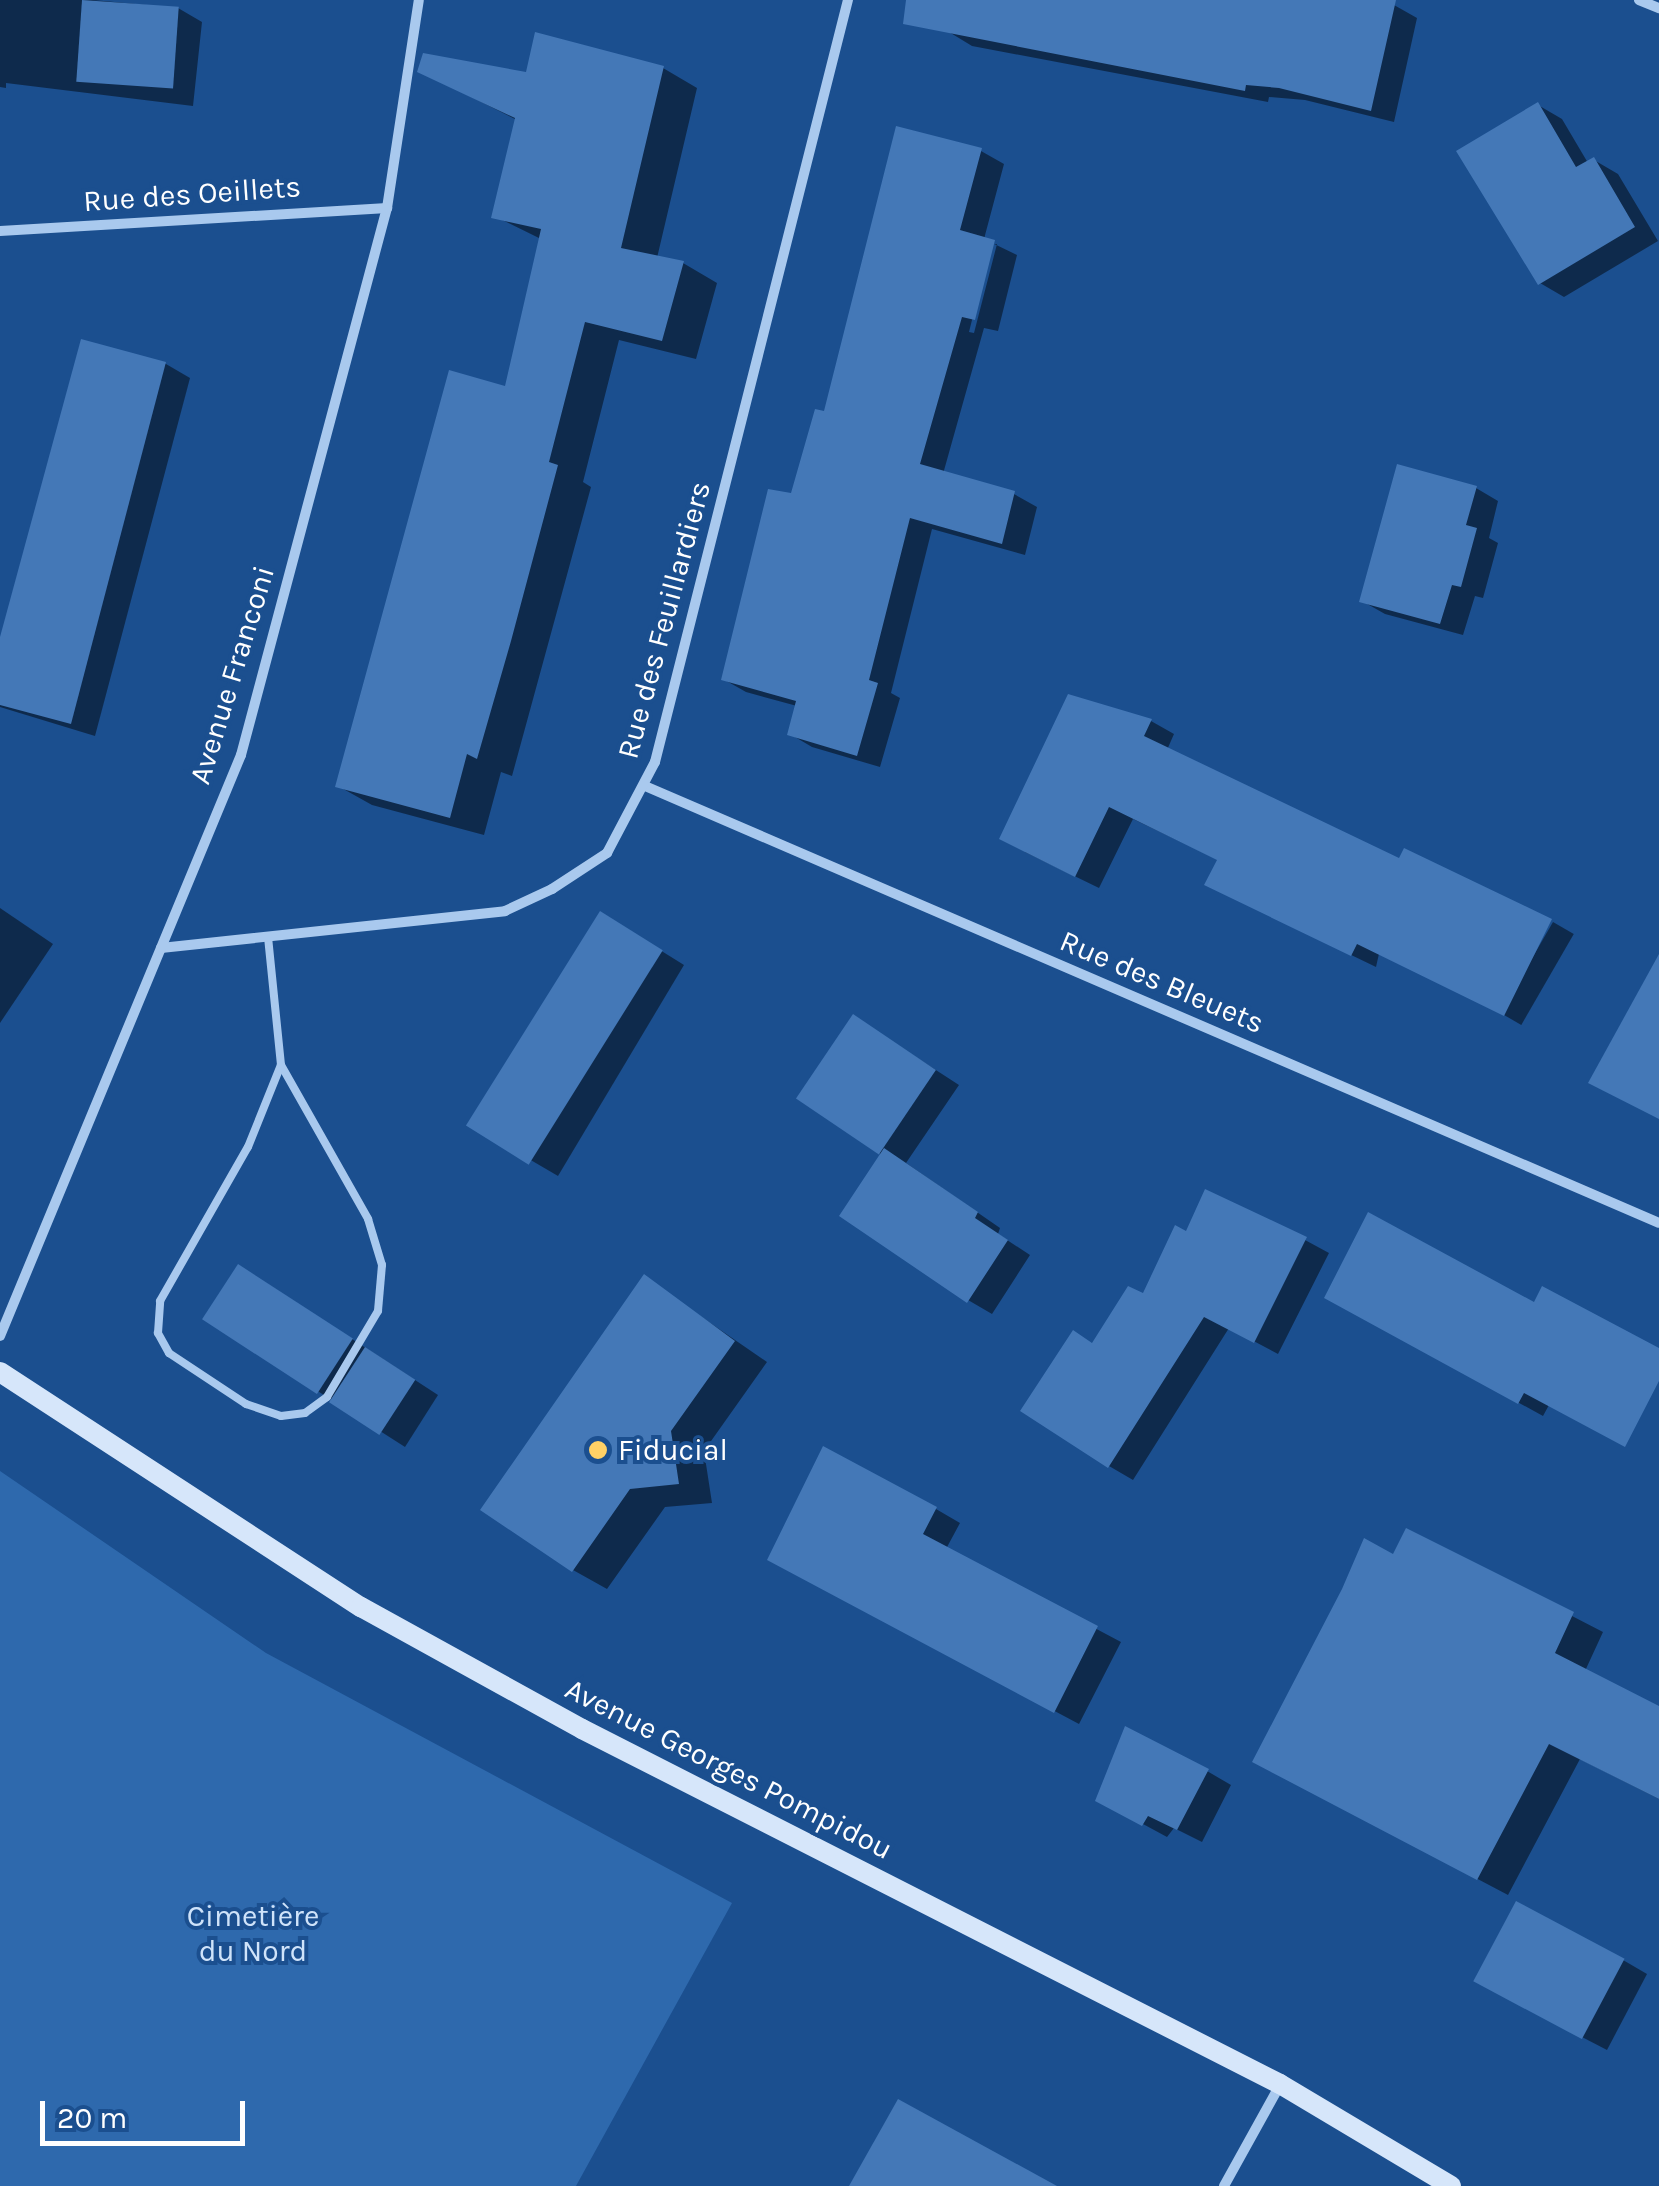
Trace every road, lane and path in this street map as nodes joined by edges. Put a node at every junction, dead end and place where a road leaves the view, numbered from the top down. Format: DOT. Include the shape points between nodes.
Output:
graph roads {
  1 [pos="419,0"];
  2 [pos="848,0"];
  3 [pos="1639,0"];
  4 [pos="1659,8"];
  5 [pos="387,208"];
  6 [pos="0,231"];
  7 [pos="646,786"];
  8 [pos="268,936"];
  9 [pos="160,948"];
  10 [pos="281,1066"];
  11 [pos="1659,1224"];
  12 [pos="0,1336"];
  13 [pos="0,1372"];
  14 [pos="1280,2084"];
  15 [pos="1224,2186"];
  16 [pos="1451,2186"];
  1 -- 5 [label="street, Avenue Franconi"];
  2 -- 7 [label="street, Rue des Feuillardiers"];
  3 -- 4 [label="street"];
  5 -- 6 [label="street, Rue des Oeillets"];
  5 -- 9 [label="street, Avenue Franconi" via="240,756"];
  7 -- 8 [label="street, Rue des Feuillardiers" via="608,853 505,910"];
  7 -- 11 [label="street, Rue des Bleuets"];
  8 -- 9 [label="street, Rue des Feuillardiers"];
  8 -- 10 [label="lane"];
  9 -- 12 [label="street, Avenue Franconi"];
  10 -- 10 [label="lane" via="368,1219 382,1265 378,1311 326,1397 304,1413 282,1416 246,1404 170,1352 158,1333 160,1301 248,1146"];
  13 -- 14 [label="main road, Avenue Georges Pompidou" via="361,1607 582,1729"];
  14 -- 15 [label="street"];
  14 -- 16 [label="main road, Avenue Georges Pompidou"];
}
